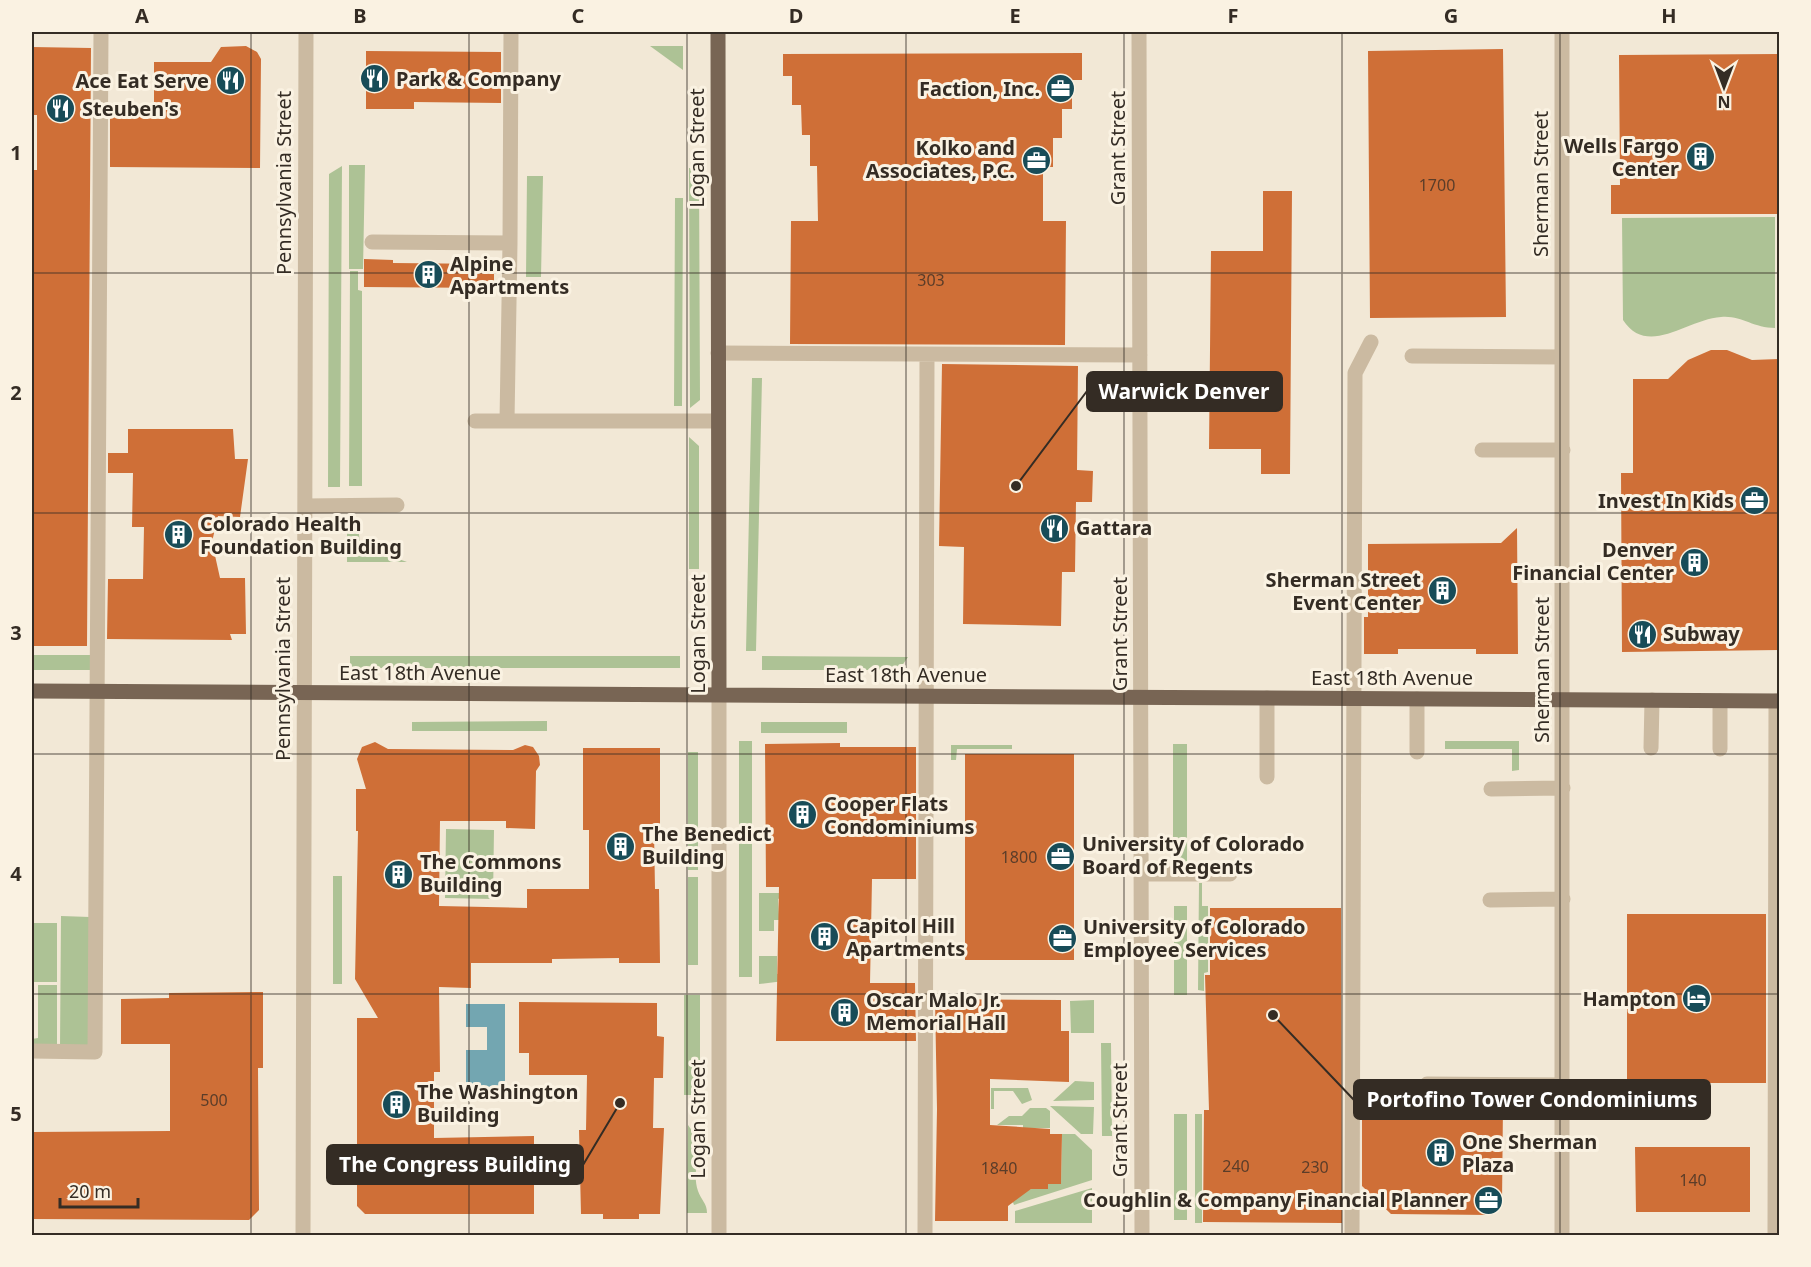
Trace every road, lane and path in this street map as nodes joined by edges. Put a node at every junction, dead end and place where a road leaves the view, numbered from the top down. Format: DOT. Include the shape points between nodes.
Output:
graph roads {
  1 [pos="101,32"];
  2 [pos="306,32"];
  3 [pos="511,32"];
  4 [pos="718,32"];
  5 [pos="1139,32"];
  6 [pos="1562,32"];
  7 [pos="372,242"];
  8 [pos="510,243"];
  9 [pos="1371,342"];
  10 [pos="718,354"];
  11 [pos="927,355"];
  12 [pos="1140,355"];
  13 [pos="1412,356"];
  14 [pos="1562,357"];
  15 [pos="475,421"];
  16 [pos="507,421"];
  17 [pos="718,421"];
  18 [pos="1482,450"];
  19 [pos="1563,450"];
  20 [pos="397,505"];
  21 [pos="305,506"];
  22 [pos="32,692"];
  23 [pos="98,692"];
  24 [pos="304,693"];
  25 [pos="719,695"];
  26 [pos="926,696"];
  27 [pos="1141,698"];
  28 [pos="1267,698"];
  29 [pos="1354,698"];
  30 [pos="1417,699"];
  31 [pos="1563,700"];
  32 [pos="1652,700"];
  33 [pos="1720,700"];
  34 [pos="1778,701"];
  35 [pos="1651,748"];
  36 [pos="1720,749"];
  37 [pos="1417,752"];
  38 [pos="1267,777"];
  39 [pos="1563,788"];
  40 [pos="1491,789"];
  41 [pos="1141,874"];
  42 [pos="1230,874"];
  43 [pos="1563,899"];
  44 [pos="1490,900"];
  45 [pos="32,1051"];
  46 [pos="1427,1084"];
  47 [pos="1562,1092"];
  48 [pos="1617,1100"];
  49 [pos="303,1236"];
  50 [pos="719,1236"];
  51 [pos="925,1236"];
  52 [pos="1142,1236"];
  53 [pos="1352,1236"];
  54 [pos="1562,1236"];
  55 [pos="1775,1236"];
  1 -- 23 [label="street"];
  2 -- 21 [label="street, Pennsylvania Street"];
  3 -- 8 [label="street"];
  4 -- 10 [label="main road, Logan Street"];
  5 -- 12 [label="street, Grant Street"];
  6 -- 14 [label="street, Sherman Street"];
  7 -- 8 [label="street"];
  8 -- 16 [label="street"];
  9 -- 29 [label="street" via="1355,373"];
  10 -- 11 [label="street"];
  10 -- 17 [label="main road, Logan Street"];
  11 -- 12 [label="street"];
  11 -- 26 [label="street"];
  12 -- 27 [label="street, Grant Street"];
  13 -- 14 [label="street"];
  14 -- 19 [label="street, Sherman Street"];
  15 -- 16 [label="street"];
  16 -- 17 [label="street"];
  17 -- 25 [label="main road, Logan Street"];
  18 -- 19 [label="street"];
  19 -- 31 [label="street, Sherman Street"];
  20 -- 21 [label="street"];
  21 -- 24 [label="street, Pennsylvania Street"];
  22 -- 23 [label="main road, East 18th Avenue"];
  23 -- 24 [label="main road, East 18th Avenue"];
  23 -- 45 [label="street" via="95,1052"];
  24 -- 25 [label="main road, East 18th Avenue"];
  24 -- 49 [label="street, Pennsylvania Street"];
  25 -- 26 [label="main road, East 18th Avenue"];
  25 -- 50 [label="street, Logan Street"];
  26 -- 27 [label="main road, East 18th Avenue"];
  26 -- 51 [label="street"];
  27 -- 28 [label="main road, East 18th Avenue"];
  27 -- 41 [label="street, Grant Street"];
  28 -- 29 [label="main road, East 18th Avenue"];
  28 -- 38 [label="street"];
  29 -- 30 [label="main road, East 18th Avenue"];
  29 -- 53 [label="street"];
  30 -- 31 [label="main road, East 18th Avenue"];
  30 -- 37 [label="street"];
  31 -- 32 [label="main road, East 18th Avenue"];
  31 -- 39 [label="street, Sherman Street"];
  32 -- 33 [label="main road, East 18th Avenue"];
  32 -- 35 [label="street"];
  33 -- 34 [label="main road, East 18th Avenue"];
  33 -- 36 [label="street"];
  34 -- 55 [label="street"];
  39 -- 40 [label="street"];
  39 -- 43 [label="street, Sherman Street"];
  41 -- 42 [label="street"];
  41 -- 52 [label="street, Grant Street"];
  43 -- 44 [label="street"];
  43 -- 47 [label="street, Sherman Street"];
  46 -- 47 [label="street"];
  47 -- 48 [label="street"];
  47 -- 54 [label="street, Sherman Street"];
}
